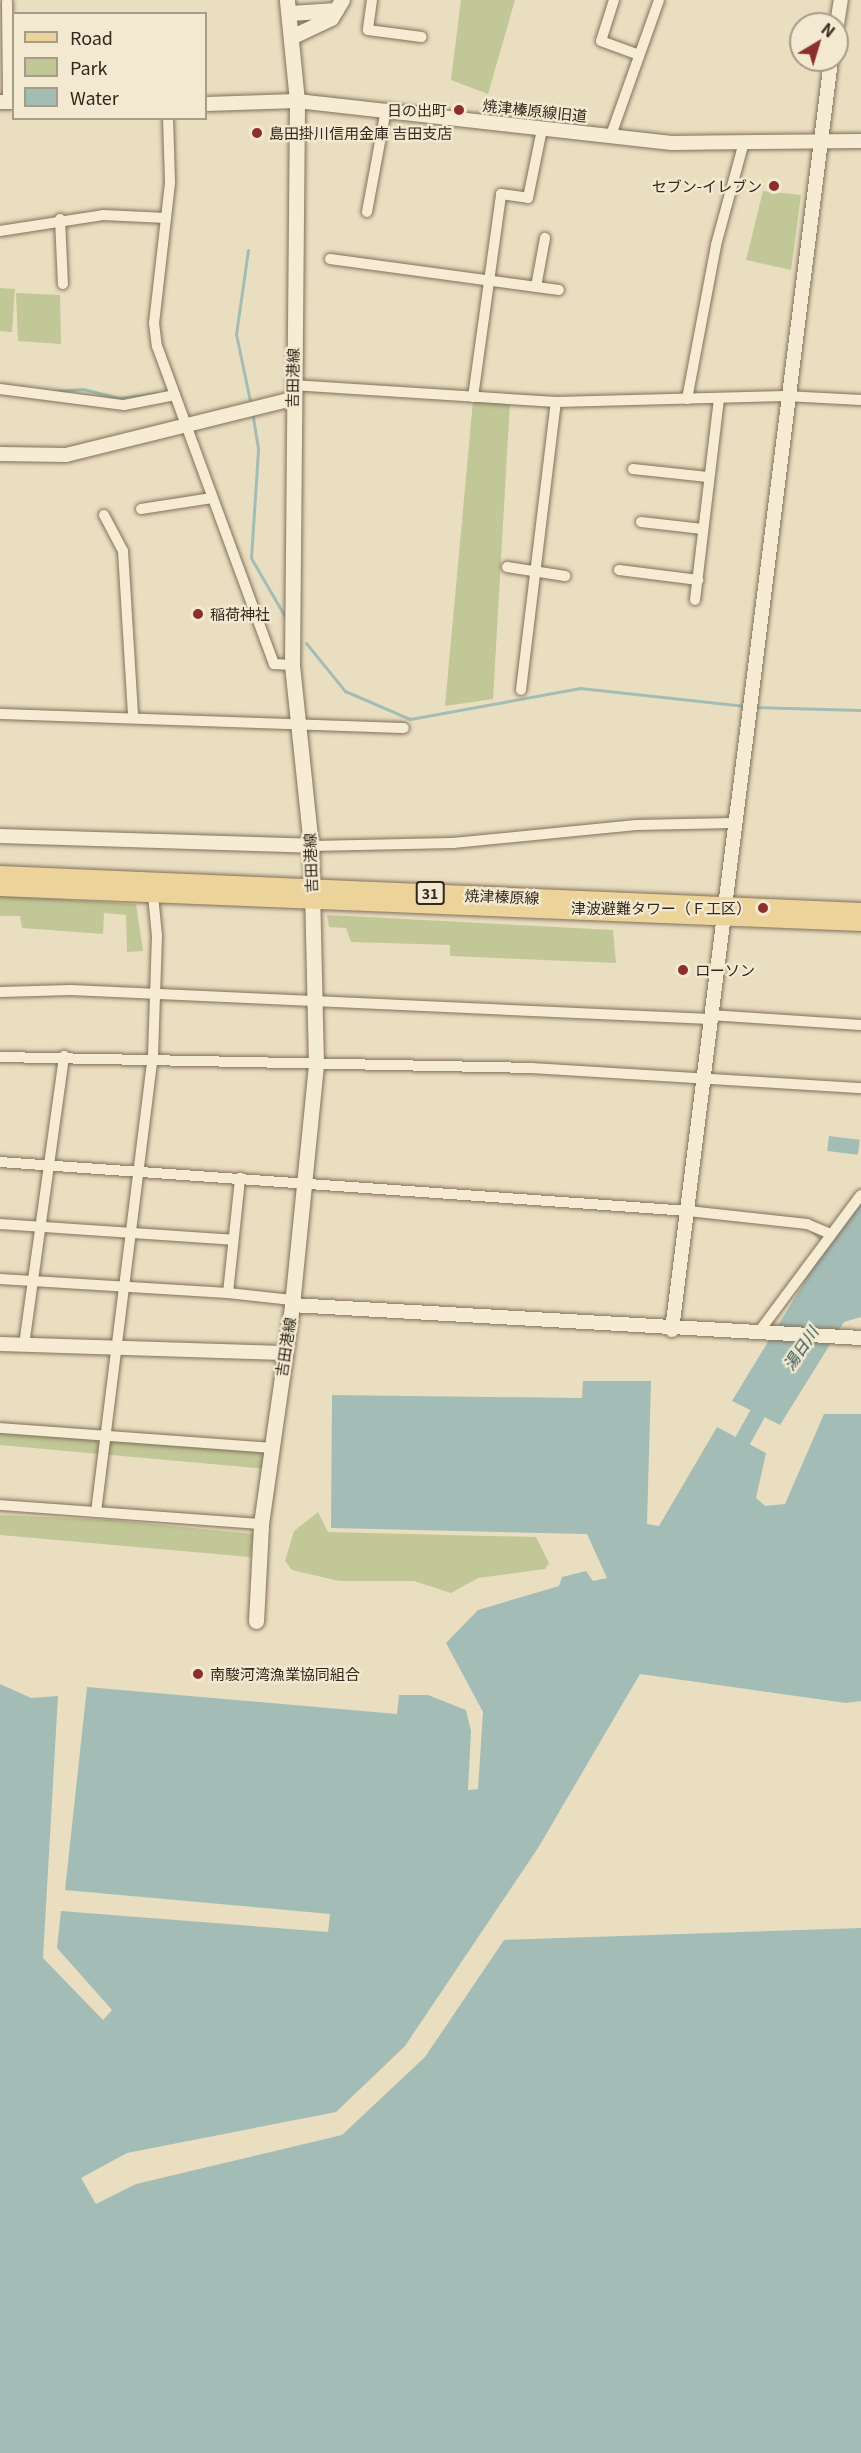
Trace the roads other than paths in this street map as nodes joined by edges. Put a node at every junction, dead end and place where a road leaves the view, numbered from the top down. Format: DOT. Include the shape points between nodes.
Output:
graph roads {
  1 [pos="372,0"];
  2 [pos="614,0"];
  3 [pos="659,0"];
  4 [pos="7,2"];
  5 [pos="339,5"];
  6 [pos="288,7"];
  7 [pos="293,36"];
  8 [pos="422,37"];
  9 [pos="11,46"];
  10 [pos="639,56"];
  11 [pos="829,72"];
  12 [pos="297,101"];
  13 [pos="7,102"];
  14 [pos="207,104"];
  15 [pos="386,109"];
  16 [pos="168,120"];
  17 [pos="542,129"];
  18 [pos="611,135"];
  19 [pos="861,141"];
  20 [pos="744,142"];
  21 [pos="817,142"];
  22 [pos="367,212"];
  23 [pos="166,218"];
  24 [pos="60,219"];
  25 [pos="0,231"];
  26 [pos="545,238"];
  27 [pos="330,259"];
  28 [pos="488,279"];
  29 [pos="63,284"];
  30 [pos="536,287"];
  31 [pos="559,290"];
  32 [pos="0,389"];
  33 [pos="292,392"];
  34 [pos="175,395"];
  35 [pos="785,396"];
  36 [pos="473,397"];
  37 [pos="719,398"];
  38 [pos="687,399"];
  39 [pos="861,400"];
  40 [pos="556,402"];
  41 [pos="186,425"];
  42 [pos="0,454"];
  43 [pos="633,469"];
  44 [pos="708,477"];
  45 [pos="212,498"];
  46 [pos="141,509"];
  47 [pos="104,515"];
  48 [pos="641,522"];
  49 [pos="703,529"];
  50 [pos="507,567"];
  51 [pos="619,570"];
  52 [pos="536,571"];
  53 [pos="565,576"];
  54 [pos="698,580"];
  55 [pos="695,600"];
  56 [pos="292,665"];
  57 [pos="521,690"];
  58 [pos="0,714"];
  59 [pos="133,715"];
  60 [pos="296,721"];
  61 [pos="404,728"];
  62 [pos="733,823"];
  63 [pos="0,836"];
  64 [pos="311,846"];
  65 [pos="0,874"];
  66 [pos="0,888"];
  67 [pos="153,895"];
  68 [pos="311,896"];
  69 [pos="724,911"];
  70 [pos="861,911"];
  71 [pos="861,923"];
  72 [pos="0,992"];
  73 [pos="157,994"];
  74 [pos="316,1000"];
  75 [pos="710,1017"];
  76 [pos="861,1025"];
  77 [pos="64,1056"];
  78 [pos="153,1056"];
  79 [pos="0,1057"];
  80 [pos="316,1065"];
  81 [pos="704,1078"];
  82 [pos="861,1088"];
  83 [pos="0,1162"];
  84 [pos="51,1164"];
  85 [pos="138,1168"];
  86 [pos="240,1178"];
  87 [pos="304,1182"];
  88 [pos="861,1195"];
  89 [pos="688,1211"];
  90 [pos="0,1224"];
  91 [pos="40,1226"];
  92 [pos="132,1234"];
  93 [pos="831,1234"];
  94 [pos="232,1240"];
  95 [pos="0,1279"];
  96 [pos="33,1280"];
  97 [pos="125,1283"];
  98 [pos="228,1293"];
  99 [pos="292,1303"];
  100 [pos="672,1330"];
  101 [pos="760,1334"];
  102 [pos="861,1338"];
  103 [pos="0,1344"];
  104 [pos="24,1345"];
  105 [pos="116,1349"];
  106 [pos="284,1353"];
  107 [pos="0,1428"];
  108 [pos="108,1436"];
  109 [pos="271,1448"];
  110 [pos="0,1505"];
  111 [pos="96,1512"];
  112 [pos="261,1524"];
  113 [pos="256,1621"];
  1 -- 8 [label="street" via="368,30"];
  2 -- 10 [label="street" via="601,41"];
  3 -- 10 [label="street"];
  4 -- 9 [label="street"];
  5 -- 6 [label="main road"];
  5 -- 7 [label="main road" via="325,22"];
  6 -- 7 [label="main road, 吉田港線"];
  7 -- 12 [label="main road, 吉田港線"];
  9 -- 13 [label="street"];
  10 -- 18 [label="street"];
  11 -- 21 [label="street"];
  12 -- 14 [label="street, 焼津榛原線旧道"];
  12 -- 15 [label="street, 焼津榛原線旧道"];
  12 -- 33 [label="main road, 吉田港線"];
  15 -- 17 [label="street, 焼津榛原線旧道"];
  15 -- 22 [label="street"];
  16 -- 23 [label="street"];
  17 -- 18 [label="street, 焼津榛原線旧道"];
  17 -- 28 [label="street" via="528,198 501,195"];
  18 -- 20 [label="street, 焼津榛原線旧道" via="672,143"];
  19 -- 21 [label="street, 焼津榛原線旧道"];
  20 -- 21 [label="street, 焼津榛原線旧道"];
  20 -- 38 [label="street" via="716,245"];
  21 -- 35 [label="street"];
  23 -- 24 [label="street" via="149,214"];
  23 -- 34 [label="street" via="154,323"];
  24 -- 25 [label="street"];
  24 -- 29 [label="street"];
  26 -- 30 [label="street"];
  27 -- 28 [label="street"];
  28 -- 30 [label="street"];
  28 -- 36 [label="street"];
  30 -- 31 [label="street"];
  32 -- 34 [label="street" via="124,405"];
  33 -- 36 [label="street"];
  33 -- 41 [label="street"];
  33 -- 56 [label="main road, 吉田港線"];
  34 -- 41 [label="street"];
  35 -- 37 [label="street"];
  35 -- 39 [label="street"];
  35 -- 62 [label="street"];
  36 -- 40 [label="street"];
  37 -- 38 [label="street"];
  37 -- 44 [label="street"];
  38 -- 40 [label="street"];
  40 -- 52 [label="street"];
  41 -- 42 [label="street" via="66,455"];
  41 -- 45 [label="street"];
  43 -- 44 [label="street"];
  44 -- 49 [label="street"];
  45 -- 46 [label="street"];
  45 -- 56 [label="street" via="274,664"];
  47 -- 59 [label="street" via="123,552"];
  48 -- 49 [label="street"];
  49 -- 54 [label="street"];
  50 -- 52 [label="street"];
  51 -- 54 [label="street"];
  52 -- 53 [label="street"];
  52 -- 57 [label="street"];
  54 -- 55 [label="street"];
  56 -- 60 [label="main road, 吉田港線"];
  58 -- 59 [label="street"];
  59 -- 60 [label="street"];
  60 -- 61 [label="street"];
  60 -- 64 [label="main road, 吉田港線"];
  62 -- 64 [label="street" via="636,825 453,843"];
  62 -- 69 [label="street"];
  63 -- 64 [label="street"];
  64 -- 68 [label="main road, 吉田港線"];
  65 -- 68 [label="main road, 焼津榛原線 / 31"];
  66 -- 67 [label="main road, 焼津榛原線 / 31"];
  67 -- 68 [label="main road, 焼津榛原線 / 31"];
  67 -- 73 [label="street"];
  68 -- 69 [label="main road, 焼津榛原線 / 31"];
  68 -- 74 [label="main road, 吉田港線"];
  69 -- 70 [label="main road, 焼津榛原線 / 31"];
  69 -- 71 [label="main road, 焼津榛原線 / 31"];
  69 -- 75 [label="street"];
  72 -- 73 [label="street"];
  73 -- 74 [label="street"];
  73 -- 78 [label="street"];
  74 -- 75 [label="street"];
  74 -- 80 [label="main road, 吉田港線"];
  75 -- 76 [label="street"];
  75 -- 81 [label="street"];
  77 -- 78 [label="street"];
  77 -- 79 [label="street"];
  77 -- 84 [label="street"];
  78 -- 80 [label="street"];
  78 -- 85 [label="street"];
  80 -- 81 [label="street" via="532,1068"];
  80 -- 87 [label="main road, 吉田港線"];
  81 -- 82 [label="street"];
  81 -- 89 [label="street"];
  83 -- 84 [label="street"];
  84 -- 85 [label="street"];
  84 -- 91 [label="street"];
  85 -- 86 [label="street"];
  85 -- 92 [label="street"];
  86 -- 87 [label="street"];
  86 -- 94 [label="street"];
  87 -- 89 [label="street"];
  87 -- 99 [label="main road, 吉田港線"];
  88 -- 93 [label="street"];
  89 -- 93 [label="street" via="807,1224"];
  89 -- 100 [label="street"];
  90 -- 91 [label="street"];
  91 -- 92 [label="street"];
  91 -- 96 [label="street"];
  92 -- 94 [label="street"];
  92 -- 97 [label="street"];
  93 -- 101 [label="street"];
  94 -- 98 [label="street"];
  95 -- 96 [label="street"];
  96 -- 97 [label="street"];
  96 -- 104 [label="street"];
  97 -- 98 [label="street"];
  97 -- 105 [label="street"];
  98 -- 99 [label="street"];
  99 -- 100 [label="street"];
  99 -- 106 [label="main road, 吉田港線"];
  100 -- 101 [label="street"];
  101 -- 102 [label="street"];
  103 -- 104 [label="street"];
  104 -- 105 [label="street"];
  105 -- 106 [label="street"];
  105 -- 108 [label="street"];
  106 -- 109 [label="main road, 吉田港線"];
  107 -- 108 [label="street"];
  108 -- 109 [label="street"];
  108 -- 111 [label="street"];
  109 -- 112 [label="main road, 吉田港線"];
  110 -- 111 [label="street"];
  111 -- 112 [label="street"];
  112 -- 113 [label="main road, 吉田港線"];
}
